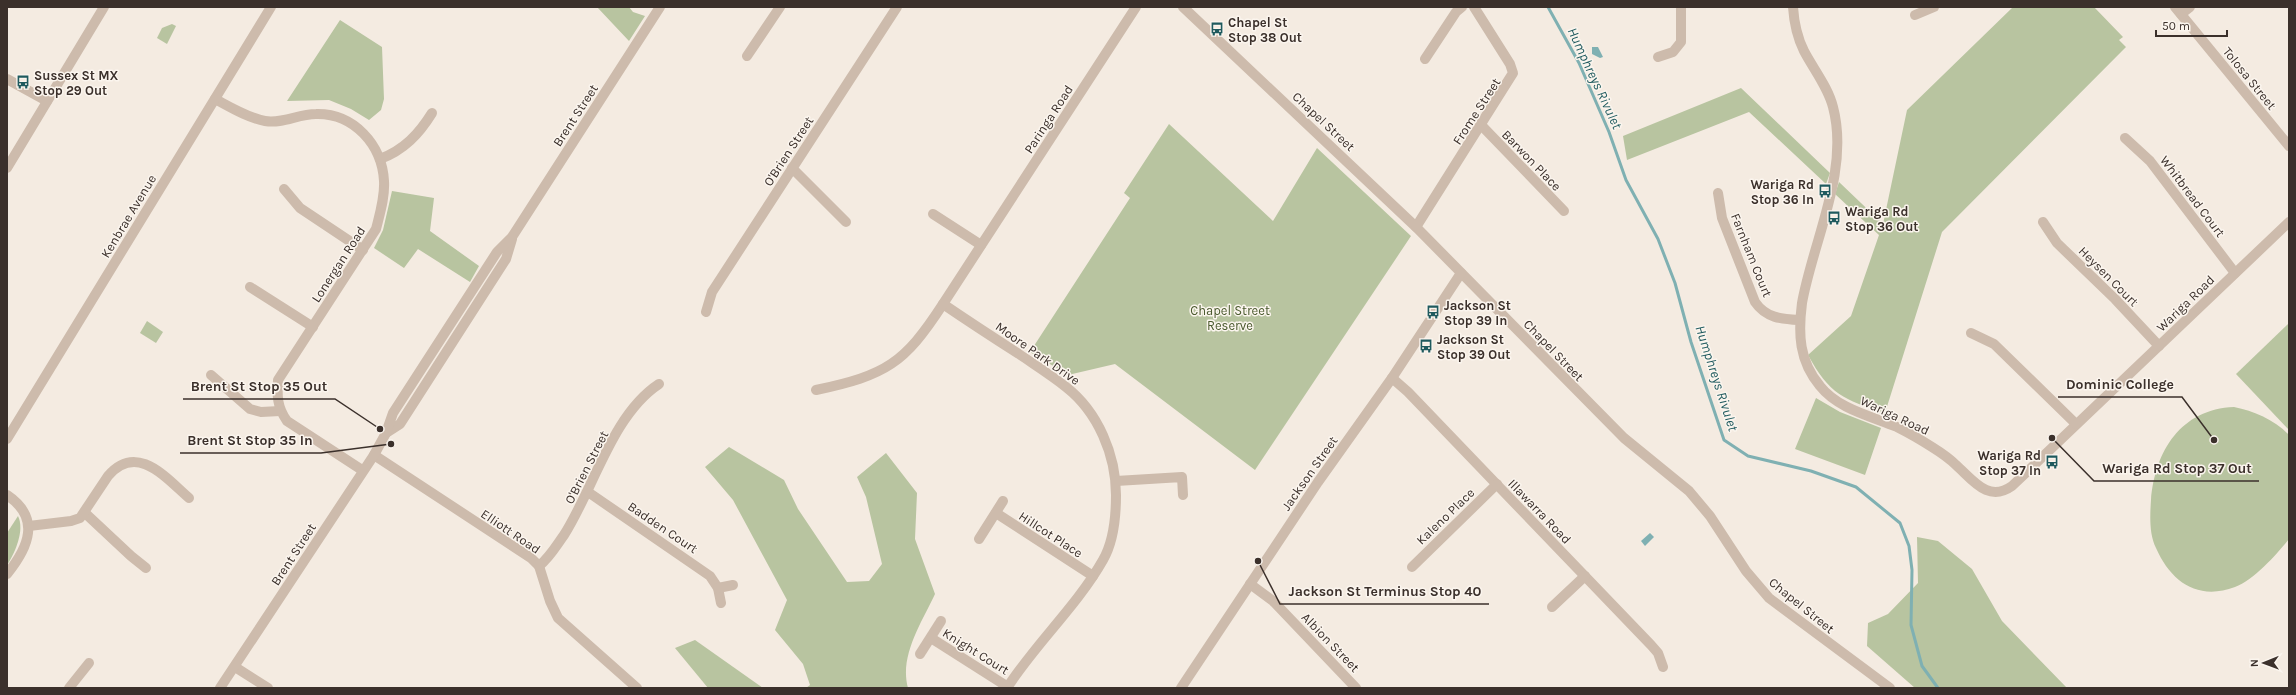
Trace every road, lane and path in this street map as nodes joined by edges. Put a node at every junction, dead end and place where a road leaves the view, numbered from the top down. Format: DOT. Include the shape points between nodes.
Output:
graph roads {
  1 [pos="104,7"];
  2 [pos="271,7"];
  3 [pos="660,7"];
  4 [pos="780,7"];
  5 [pos="897,7"];
  6 [pos="1136,7"];
  7 [pos="1183,7"];
  8 [pos="1462,7"];
  9 [pos="1474,7"];
  10 [pos="1681,7"];
  11 [pos="1793,7"];
  12 [pos="1934,7"];
  13 [pos="2190,7"];
  14 [pos="2178,10"];
  15 [pos="1915,15"];
  16 [pos="747,56"];
  17 [pos="1658,57"];
  18 [pos="1425,59"];
  19 [pos="7,79"];
  20 [pos="215,99"];
  21 [pos="47,101"];
  22 [pos="432,113"];
  23 [pos="1482,126"];
  24 [pos="2125,138"];
  25 [pos="2289,146"];
  26 [pos="380,159"];
  27 [pos="7,168"];
  28 [pos="792,168"];
  29 [pos="284,189"];
  30 [pos="1718,193"];
  31 [pos="1564,211"];
  32 [pos="933,214"];
  33 [pos="846,222"];
  34 [pos="2043,222"];
  35 [pos="2289,222"];
  36 [pos="1416,227"];
  37 [pos="981,245"];
  38 [pos="363,250"];
  39 [pos="1461,273"];
  40 [pos="2236,273"];
  41 [pos="250,287"];
  42 [pos="943,304"];
  43 [pos="706,312"];
  44 [pos="1799,320"];
  45 [pos="313,327"];
  46 [pos="1972,333"];
  47 [pos="2159,346"];
  48 [pos="211,375"];
  49 [pos="1392,378"];
  50 [pos="659,384"];
  51 [pos="816,390"];
  52 [pos="280,411"];
  53 [pos="2076,424"];
  54 [pos="7,439"];
  55 [pos="374,455"];
  56 [pos="362,470"];
  57 [pos="1116,482"];
  58 [pos="1497,484"];
  59 [pos="588,492"];
  60 [pos="7,495"];
  61 [pos="1183,495"];
  62 [pos="189,498"];
  63 [pos="1003,501"];
  64 [pos="85,513"];
  65 [pos="996,513"];
  66 [pos="29,526"];
  67 [pos="979,539"];
  68 [pos="539,566"];
  69 [pos="1412,567"];
  70 [pos="146,568"];
  71 [pos="7,574"];
  72 [pos="1093,576"];
  73 [pos="1585,576"];
  74 [pos="1250,584"];
  75 [pos="733,585"];
  76 [pos="718,588"];
  77 [pos="722,603"];
  78 [pos="1552,607"];
  79 [pos="941,621"];
  80 [pos="931,638"];
  81 [pos="920,654"];
  82 [pos="89,663"];
  83 [pos="235,666"];
  84 [pos="1663,667"];
  85 [pos="1008,687"];
  86 [pos="69,688"];
  87 [pos="220,688"];
  88 [pos="268,688"];
  89 [pos="637,688"];
  90 [pos="1181,688"];
  91 [pos="1356,688"];
  92 [pos="1890,688"];
  1 -- 21 [label="street"];
  2 -- 20 [label="street, Kenbrae Avenue"];
  3 -- 55 [label="street, Brent Street" via="512,237 497,252 393,413"];
  4 -- 16 [label="street"];
  5 -- 28 [label="street, O'Brien Street"];
  6 -- 37 [label="street, Paringa Road"];
  7 -- 36 [label="street, Chapel Street"];
  8 -- 18 [label="street"];
  9 -- 23 [label="street, Frome Street" via="1513,70 1511,80"];
  10 -- 17 [label="street" via="1682,42 1673,52"];
  11 -- 44 [label="street, Wariga Road" via="1798,36 1829,94 1838,132 1833,181 1805,286"];
  12 -- 15 [label="street"];
  13 -- 14 [label="street"];
  14 -- 25 [label="street, Tolosa Street"];
  19 -- 21 [label="street"];
  20 -- 26 [label="street, Lonergan Road" via="264,121 282,122 316,114 332,116 351,123 363,132"];
  20 -- 54 [label="street, Kenbrae Avenue"];
  21 -- 27 [label="street"];
  22 -- 26 [label="street" via="414,138 397,153"];
  23 -- 31 [label="street, Barwon Place"];
  23 -- 36 [label="street, Frome Street"];
  24 -- 40 [label="street, Whitbread Court" via="2150,161"];
  26 -- 38 [label="street, Lonergan Road" via="384,182 382,206 376,229"];
  28 -- 33 [label="street"];
  28 -- 43 [label="street, O'Brien Street" via="712,292"];
  29 -- 38 [label="street" via="300,208"];
  30 -- 44 [label="street, Farnham Court" via="1722,218 1755,302 1772,317"];
  32 -- 37 [label="street"];
  34 -- 47 [label="street, Heysen Court" via="2057,243"];
  35 -- 40 [label="street, Wariga Road"];
  36 -- 39 [label="street, Chapel Street"];
  37 -- 42 [label="street, Paringa Road"];
  38 -- 45 [label="street, Lonergan Road"];
  39 -- 49 [label="street, Jackson Street"];
  39 -- 92 [label="street, Chapel Street" via="1624,438 1689,491 1710,516 1746,571 1769,598"];
  40 -- 47 [label="street, Wariga Road"];
  41 -- 45 [label="street"];
  42 -- 51 [label="street, Paringa Road" via="915,344 893,364 859,380"];
  42 -- 57 [label="street, Moore Park Drive" via="1076,395 1104,436"];
  44 -- 53 [label="street, Wariga Road" via="1801,354 1812,376 1826,394 1839,403 1924,442 1988,492 2000,492 2012,486"];
  45 -- 52 [label="street, Lonergan Road" via="278,380 277,397"];
  46 -- 53 [label="street" via="1994,344"];
  47 -- 53 [label="street, Wariga Road"];
  48 -- 52 [label="street" via="250,409 261,412"];
  49 -- 58 [label="street, Illawarra Road"];
  49 -- 74 [label="street, Jackson Street"];
  50 -- 59 [label="street, O'Brien Street" via="632,410 611,444"];
  52 -- 56 [label="street" via="287,421"];
  55 -- 56 [label="street, Brent Street"];
  55 -- 68 [label="street, Elliott Road" via="531,558"];
  56 -- 83 [label="street, Brent Street"];
  57 -- 61 [label="street" via="1182,472"];
  57 -- 72 [label="street, Moore Park Drive" via="1115,518 1111,538 1104,558"];
  58 -- 69 [label="street, Kaleno Place"];
  58 -- 73 [label="street, Illawarra Road"];
  59 -- 68 [label="street, O'Brien Street" via="577,515 551,554"];
  59 -- 76 [label="street, Badden Court" via="687,558 710,576"];
  60 -- 66 [label="street" via="23,509"];
  62 -- 64 [label="street" via="152,467 140,462 126,463 108,476"];
  63 -- 65 [label="street"];
  64 -- 66 [label="street" via="71,521"];
  64 -- 70 [label="street"];
  65 -- 67 [label="street"];
  65 -- 72 [label="street, Hillcot Place"];
  66 -- 71 [label="street" via="22,553"];
  68 -- 89 [label="street, Elliott Road" via="558,618"];
  72 -- 85 [label="street, Moore Park Drive"];
  73 -- 78 [label="street"];
  73 -- 84 [label="street, Illawarra Road" via="1658,653"];
  74 -- 90 [label="street, Jackson Street"];
  74 -- 91 [label="street, Albion Street" via="1273,601"];
  75 -- 76 [label="street"];
  76 -- 77 [label="street, Badden Court"];
  79 -- 80 [label="street, Knight Court"];
  80 -- 81 [label="street, Knight Court"];
  80 -- 85 [label="street, Knight Court"];
  82 -- 86 [label="street"];
  83 -- 87 [label="street, Brent Street"];
  83 -- 88 [label="street"];
}
